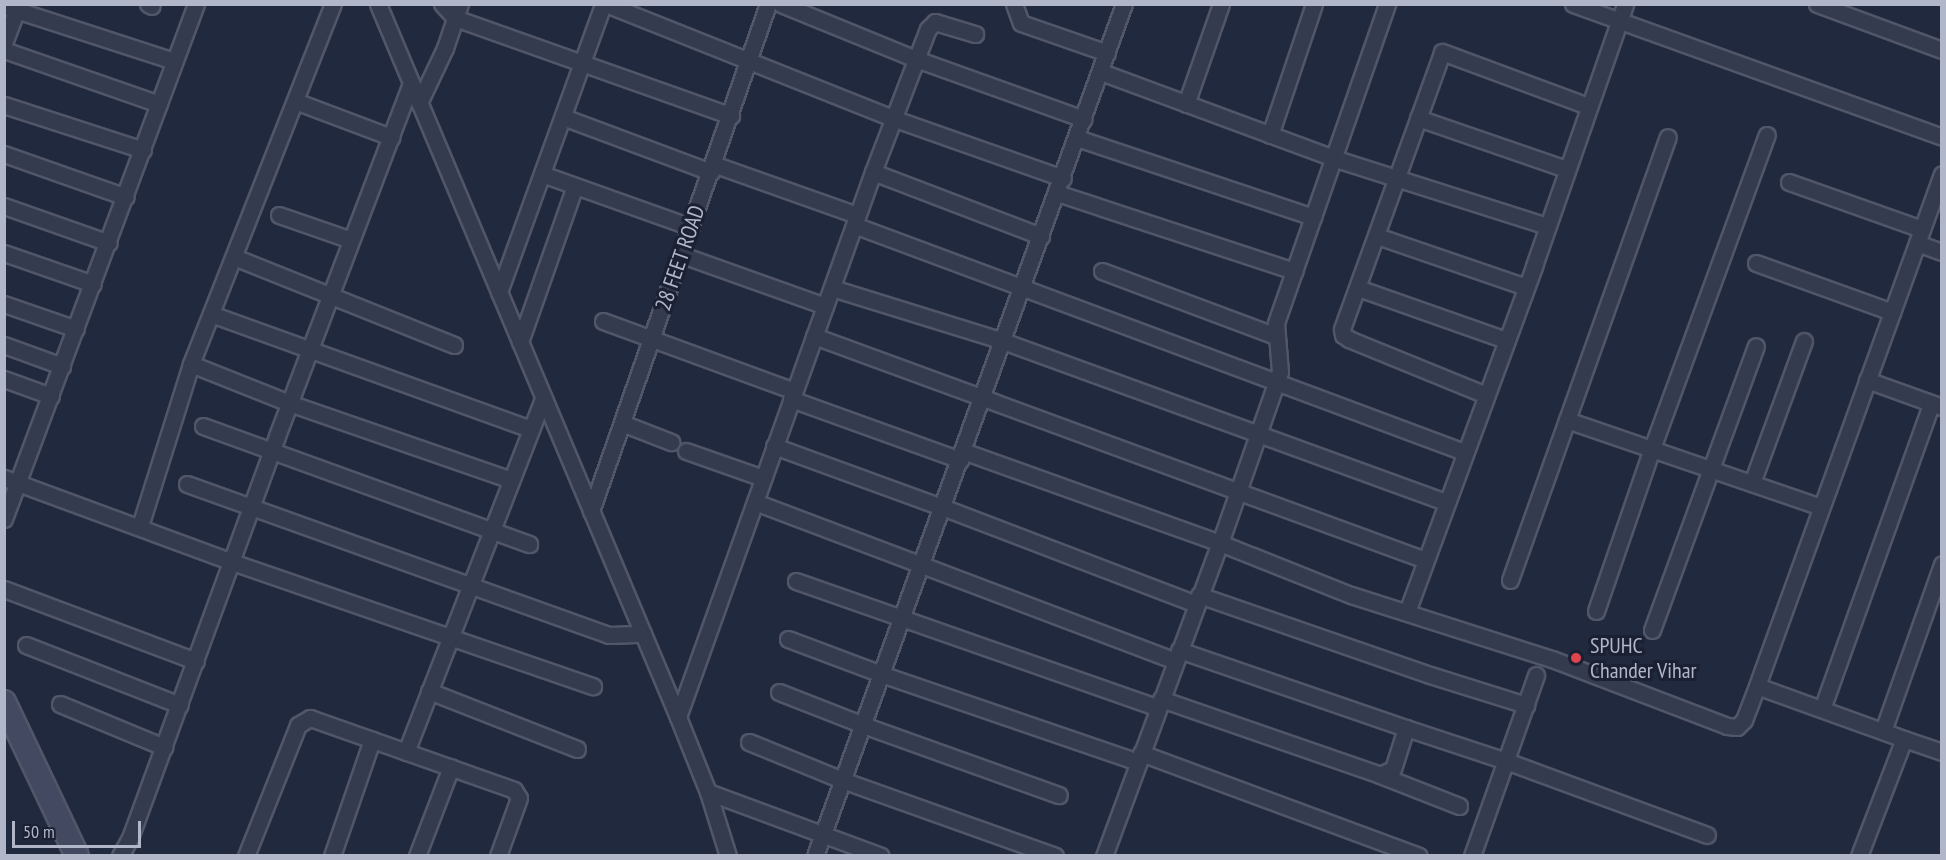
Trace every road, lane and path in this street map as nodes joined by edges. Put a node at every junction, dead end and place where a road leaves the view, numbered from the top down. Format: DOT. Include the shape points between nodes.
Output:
graph roads {
  1 [pos="196,4"];
  2 [pos="333,4"];
  3 [pos="378,4"];
  4 [pos="442,4"];
  5 [pos="605,4"];
  6 [pos="768,4"];
  7 [pos="782,4"];
  8 [pos="1014,4"];
  9 [pos="1124,4"];
  10 [pos="1221,4"];
  11 [pos="1314,4"];
  12 [pos="1387,4"];
  13 [pos="1573,4"];
  14 [pos="1625,4"];
  15 [pos="1817,4"];
  16 [pos="13,7"];
  17 [pos="458,11"];
  18 [pos="1619,21"];
  19 [pos="975,34"];
  20 [pos="4,44"];
  21 [pos="4,50"];
  22 [pos="1941,50"];
  23 [pos="1107,53"];
  24 [pos="916,59"];
  25 [pos="174,61"];
  26 [pos="750,61"];
  27 [pos="582,62"];
  28 [pos="1101,72"];
  29 [pos="411,83"];
  30 [pos="295,100"];
  31 [pos="419,103"];
  32 [pos="159,104"];
  33 [pos="1186,104"];
  34 [pos="4,105"];
  35 [pos="1588,106"];
  36 [pos="731,116"];
  37 [pos="563,117"];
  38 [pos="1418,118"];
  39 [pos="895,119"];
  40 [pos="1084,119"];
  41 [pos="1270,135"];
  42 [pos="1767,135"];
  43 [pos="390,137"];
  44 [pos="1668,137"];
  45 [pos="1941,137"];
  46 [pos="1077,138"];
  47 [pos="142,150"];
  48 [pos="4,154"];
  49 [pos="1333,158"];
  50 [pos="712,168"];
  51 [pos="1566,169"];
  52 [pos="873,172"];
  53 [pos="542,174"];
  54 [pos="1063,178"];
  55 [pos="1396,179"];
  56 [pos="1941,179"];
  57 [pos="1788,182"];
  58 [pos="575,186"];
  59 [pos="1057,194"];
  60 [pos="126,197"];
  61 [pos="4,206"];
  62 [pos="279,215"];
  63 [pos="1313,217"];
  64 [pos="855,220"];
  65 [pos="1547,226"];
  66 [pos="691,227"];
  67 [pos="1041,236"];
  68 [pos="1377,236"];
  69 [pos="1919,236"];
  70 [pos="351,240"];
  71 [pos="109,243"];
  72 [pos="4,252"];
  73 [pos="1941,252"];
  74 [pos="682,255"];
  75 [pos="234,257"];
  76 [pos="1756,263"];
  77 [pos="1102,271"];
  78 [pos="1294,271"];
  79 [pos="93,284"];
  80 [pos="1526,287"];
  81 [pos="832,288"];
  82 [pos="1022,288"];
  83 [pos="1358,288"];
  84 [pos="499,292"];
  85 [pos="330,296"];
  86 [pos="4,304"];
  87 [pos="825,306"];
  88 [pos="1892,312"];
  89 [pos="211,314"];
  90 [pos="603,321"];
  91 [pos="76,329"];
  92 [pos="814,336"];
  93 [pos="1276,336"];
  94 [pos="652,338"];
  95 [pos="1506,340"];
  96 [pos="1003,341"];
  97 [pos="1804,341"];
  98 [pos="520,342"];
  99 [pos="4,345"];
  100 [pos="454,345"];
  101 [pos="1756,346"];
  102 [pos="310,349"];
  103 [pos="191,364"];
  104 [pos="62,366"];
  105 [pos="4,379"];
  106 [pos="1867,380"];
  107 [pos="1276,382"];
  108 [pos="793,395"];
  109 [pos="1485,395"];
  110 [pos="51,396"];
  111 [pos="982,397"];
  112 [pos="543,398"];
  113 [pos="289,403"];
  114 [pos="1936,405"];
  115 [pos="1567,420"];
  116 [pos="622,423"];
  117 [pos="202,426"];
  118 [pos="531,429"];
  119 [pos="1258,435"];
  120 [pos="671,442"];
  121 [pos="774,446"];
  122 [pos="1652,449"];
  123 [pos="686,451"];
  124 [pos="1464,452"];
  125 [pos="272,453"];
  126 [pos="961,455"];
  127 [pos="1712,470"];
  128 [pos="763,478"];
  129 [pos="11,480"];
  130 [pos="511,480"];
  131 [pos="1752,483"];
  132 [pos="187,484"];
  133 [pos="1237,491"];
  134 [pos="754,502"];
  135 [pos="1446,502"];
  136 [pos="252,507"];
  137 [pos="942,507"];
  138 [pos="1821,507"];
  139 [pos="591,511"];
  140 [pos="4,519"];
  141 [pos="140,526"];
  142 [pos="491,530"];
  143 [pos="1220,543"];
  144 [pos="530,544"];
  145 [pos="1425,560"];
  146 [pos="232,562"];
  147 [pos="922,563"];
  148 [pos="1941,564"];
  149 [pos="1510,580"];
  150 [pos="796,581"];
  151 [pos="471,584"];
  152 [pos="4,589"];
  153 [pos="1198,600"];
  154 [pos="1596,611"];
  155 [pos="1407,612"];
  156 [pos="902,618"];
  157 [pos="1652,630"];
  158 [pos="643,634"];
  159 [pos="449,636"];
  160 [pos="788,639"];
  161 [pos="26,645"];
  162 [pos="1177,656"];
  163 [pos="196,661"];
  164 [pos="881,674"];
  165 [pos="1536,675"];
  166 [pos="593,686"];
  167 [pos="1757,686"];
  168 [pos="429,692"];
  169 [pos="779,692"];
  170 [pos="4,702"];
  171 [pos="60,704"];
  172 [pos="1159,704"];
  173 [pos="180,705"];
  174 [pos="1526,705"];
  175 [pos="1822,709"];
  176 [pos="678,717"];
  177 [pos="863,725"];
  178 [pos="1406,728"];
  179 [pos="1883,731"];
  180 [pos="1904,739"];
  181 [pos="372,740"];
  182 [pos="748,742"];
  183 [pos="164,747"];
  184 [pos="578,749"];
  185 [pos="406,752"];
  186 [pos="1941,752"];
  187 [pos="1139,758"];
  188 [pos="1506,761"];
  189 [pos="451,767"];
  190 [pos="1380,775"];
  191 [pos="842,780"];
  192 [pos="708,792"];
  193 [pos="1059,795"];
  194 [pos="1459,806"];
  195 [pos="822,835"];
  196 [pos="1707,835"];
  197 [pos="77,855"];
  198 [pos="120,855"];
  199 [pos="246,855"];
  200 [pos="332,855"];
  201 [pos="417,855"];
  202 [pos="498,855"];
  203 [pos="728,855"];
  204 [pos="815,855"];
  205 [pos="881,855"];
  206 [pos="1055,855"];
  207 [pos="1104,855"];
  208 [pos="1419,855"];
  209 [pos="1473,855"];
  210 [pos="1859,855"];
  1 -- 25 [label="street"];
  2 -- 30 [label="street"];
  3 -- 29 [label="street"];
  4 -- 17 [label="street"];
  5 -- 26 [label="street"];
  5 -- 27 [label="street"];
  6 -- 26 [label="street, 28 FEET ROAD"];
  7 -- 24 [label="street"];
  8 -- 23 [label="street" via="1021,23"];
  9 -- 23 [label="street"];
  10 -- 33 [label="street"];
  11 -- 41 [label="street"];
  12 -- 49 [label="street"];
  13 -- 18 [label="street"];
  14 -- 18 [label="street"];
  15 -- 22 [label="street"];
  16 -- 20 [label="street"];
  16 -- 25 [label="street"];
  17 -- 27 [label="street"];
  17 -- 31 [label="street"];
  18 -- 35 [label="street"];
  18 -- 45 [label="street"];
  19 -- 24 [label="street" via="933,23"];
  21 -- 32 [label="street"];
  23 -- 28 [label="street"];
  24 -- 39 [label="street"];
  24 -- 40 [label="street"];
  25 -- 32 [label="street"];
  26 -- 36 [label="street, 28 FEET ROAD"];
  26 -- 39 [label="street"];
  27 -- 36 [label="street"];
  27 -- 37 [label="street"];
  28 -- 33 [label="street"];
  28 -- 40 [label="street"];
  29 -- 31 [label="street"];
  29 -- 43 [label="street"];
  30 -- 43 [label="street"];
  30 -- 75 [label="street"];
  31 -- 84 [label="street"];
  32 -- 47 [label="street"];
  33 -- 41 [label="street"];
  34 -- 47 [label="street"];
  35 -- 38 [label="street" via="1442,52"];
  35 -- 51 [label="street"];
  36 -- 50 [label="street, 28 FEET ROAD"];
  37 -- 50 [label="street"];
  37 -- 53 [label="street"];
  38 -- 51 [label="street"];
  38 -- 55 [label="street"];
  39 -- 52 [label="street"];
  39 -- 54 [label="street"];
  40 -- 46 [label="street"];
  41 -- 49 [label="street"];
  42 -- 122 [label="street"];
  43 -- 70 [label="street"];
  44 -- 115 [label="street"];
  46 -- 54 [label="street"];
  46 -- 63 [label="street"];
  47 -- 60 [label="street"];
  48 -- 60 [label="street"];
  49 -- 55 [label="street"];
  49 -- 63 [label="street"];
  50 -- 64 [label="street"];
  50 -- 66 [label="street, 28 FEET ROAD"];
  51 -- 65 [label="street"];
  52 -- 64 [label="street"];
  52 -- 67 [label="street"];
  53 -- 58 [label="street"];
  53 -- 84 [label="street"];
  54 -- 59 [label="street"];
  55 -- 65 [label="street"];
  55 -- 68 [label="street"];
  56 -- 69 [label="street"];
  57 -- 69 [label="street"];
  58 -- 66 [label="street"];
  58 -- 98 [label="street"];
  59 -- 67 [label="street"];
  59 -- 78 [label="street"];
  60 -- 71 [label="street"];
  61 -- 71 [label="street"];
  62 -- 70 [label="street"];
  63 -- 78 [label="street"];
  64 -- 81 [label="street"];
  64 -- 82 [label="street"];
  65 -- 80 [label="street"];
  66 -- 74 [label="street, 28 FEET ROAD"];
  67 -- 82 [label="street"];
  68 -- 80 [label="street"];
  68 -- 83 [label="street"];
  69 -- 73 [label="street"];
  69 -- 88 [label="street"];
  70 -- 85 [label="street"];
  71 -- 79 [label="street"];
  72 -- 79 [label="street"];
  74 -- 87 [label="street"];
  74 -- 94 [label="street, 28 FEET ROAD"];
  75 -- 85 [label="street"];
  75 -- 89 [label="street"];
  76 -- 88 [label="street"];
  77 -- 93 [label="street"];
  78 -- 93 [label="street" via="1276,323"];
  79 -- 91 [label="street"];
  80 -- 95 [label="street"];
  81 -- 87 [label="street"];
  81 -- 96 [label="street"];
  82 -- 96 [label="street"];
  82 -- 107 [label="street"];
  83 -- 95 [label="street"];
  83 -- 109 [label="street" via="1343,335"];
  84 -- 98 [label="street"];
  85 -- 100 [label="street"];
  85 -- 102 [label="street"];
  86 -- 91 [label="street"];
  87 -- 92 [label="street"];
  88 -- 106 [label="street"];
  89 -- 102 [label="street"];
  89 -- 103 [label="street"];
  90 -- 94 [label="street"];
  91 -- 104 [label="street"];
  92 -- 108 [label="street"];
  92 -- 111 [label="street"];
  93 -- 107 [label="street" via="1281,366"];
  94 -- 108 [label="street"];
  94 -- 116 [label="street, 28 FEET ROAD"];
  95 -- 109 [label="street"];
  96 -- 111 [label="street"];
  96 -- 119 [label="street"];
  97 -- 131 [label="street"];
  98 -- 112 [label="street"];
  99 -- 104 [label="street"];
  101 -- 127 [label="street"];
  102 -- 113 [label="street"];
  102 -- 118 [label="street"];
  103 -- 113 [label="street"];
  103 -- 141 [label="street"];
  104 -- 110 [label="street"];
  105 -- 110 [label="street"];
  106 -- 114 [label="street"];
  106 -- 138 [label="street"];
  107 -- 119 [label="street"];
  107 -- 124 [label="street"];
  108 -- 121 [label="street"];
  108 -- 126 [label="street"];
  109 -- 124 [label="street"];
  110 -- 129 [label="street"];
  111 -- 126 [label="street"];
  111 -- 133 [label="street"];
  112 -- 118 [label="street"];
  112 -- 139 [label="street"];
  113 -- 125 [label="street"];
  113 -- 130 [label="street"];
  114 -- 175 [label="street"];
  115 -- 122 [label="street"];
  115 -- 149 [label="street"];
  116 -- 120 [label="street"];
  116 -- 139 [label="street, 28 FEET ROAD"];
  117 -- 125 [label="street"];
  118 -- 130 [label="street"];
  119 -- 133 [label="street"];
  119 -- 135 [label="street"];
  121 -- 128 [label="street"];
  121 -- 137 [label="street"];
  122 -- 127 [label="street"];
  122 -- 154 [label="street"];
  123 -- 128 [label="street"];
  124 -- 135 [label="street"];
  125 -- 136 [label="street"];
  125 -- 142 [label="street"];
  126 -- 137 [label="street"];
  126 -- 143 [label="street"];
  127 -- 131 [label="street"];
  127 -- 157 [label="street"];
  128 -- 134 [label="street"];
  129 -- 140 [label="street"];
  129 -- 141 [label="street"];
  130 -- 142 [label="street"];
  131 -- 138 [label="street"];
  132 -- 136 [label="street"];
  133 -- 143 [label="street"];
  133 -- 145 [label="street"];
  134 -- 147 [label="street"];
  134 -- 176 [label="street"];
  135 -- 145 [label="street"];
  136 -- 146 [label="street"];
  136 -- 151 [label="street"];
  137 -- 147 [label="street"];
  137 -- 153 [label="street"];
  138 -- 167 [label="street"];
  139 -- 158 [label="street"];
  141 -- 146 [label="street"];
  142 -- 144 [label="street"];
  142 -- 151 [label="street"];
  143 -- 153 [label="street"];
  143 -- 155 [label="street" via="1351,595"];
  145 -- 155 [label="street"];
  146 -- 159 [label="street"];
  146 -- 163 [label="street"];
  147 -- 156 [label="street"];
  147 -- 162 [label="street"];
  148 -- 179 [label="street"];
  150 -- 156 [label="street"];
  151 -- 158 [label="street" via="609,635"];
  151 -- 159 [label="street"];
  152 -- 163 [label="street"];
  153 -- 162 [label="street"];
  153 -- 174 [label="street"];
  155 -- 167 [label="street" via="1552,659 1727,726 1737,728 1744,720"];
  156 -- 164 [label="street"];
  156 -- 172 [label="street"];
  158 -- 176 [label="street"];
  159 -- 166 [label="street"];
  159 -- 168 [label="street"];
  160 -- 164 [label="street"];
  161 -- 173 [label="street"];
  162 -- 172 [label="street"];
  162 -- 178 [label="street"];
  163 -- 173 [label="street"];
  164 -- 177 [label="street"];
  164 -- 187 [label="street"];
  165 -- 174 [label="street"];
  167 -- 175 [label="street"];
  168 -- 184 [label="street"];
  168 -- 185 [label="street"];
  169 -- 177 [label="street"];
  170 -- 197 [label="street"];
  171 -- 183 [label="street"];
  172 -- 187 [label="street"];
  172 -- 190 [label="street"];
  173 -- 183 [label="street"];
  174 -- 188 [label="street"];
  175 -- 179 [label="street"];
  176 -- 192 [label="street"];
  177 -- 191 [label="street"];
  177 -- 193 [label="street"];
  178 -- 188 [label="street"];
  178 -- 190 [label="street" via="1393,769"];
  179 -- 180 [label="street"];
  180 -- 186 [label="street"];
  180 -- 210 [label="street"];
  181 -- 185 [label="street"];
  181 -- 199 [label="street" via="315,719 302,721"];
  181 -- 200 [label="street"];
  182 -- 191 [label="street"];
  183 -- 198 [label="street"];
  185 -- 189 [label="street"];
  187 -- 207 [label="street"];
  187 -- 208 [label="street"];
  188 -- 196 [label="street"];
  188 -- 209 [label="street"];
  189 -- 201 [label="street"];
  189 -- 202 [label="street" via="509,787 518,794"];
  190 -- 194 [label="street"];
  191 -- 195 [label="street"];
  191 -- 206 [label="street"];
  192 -- 195 [label="street"];
  192 -- 203 [label="street"];
  195 -- 204 [label="street"];
  195 -- 205 [label="street"];
}
